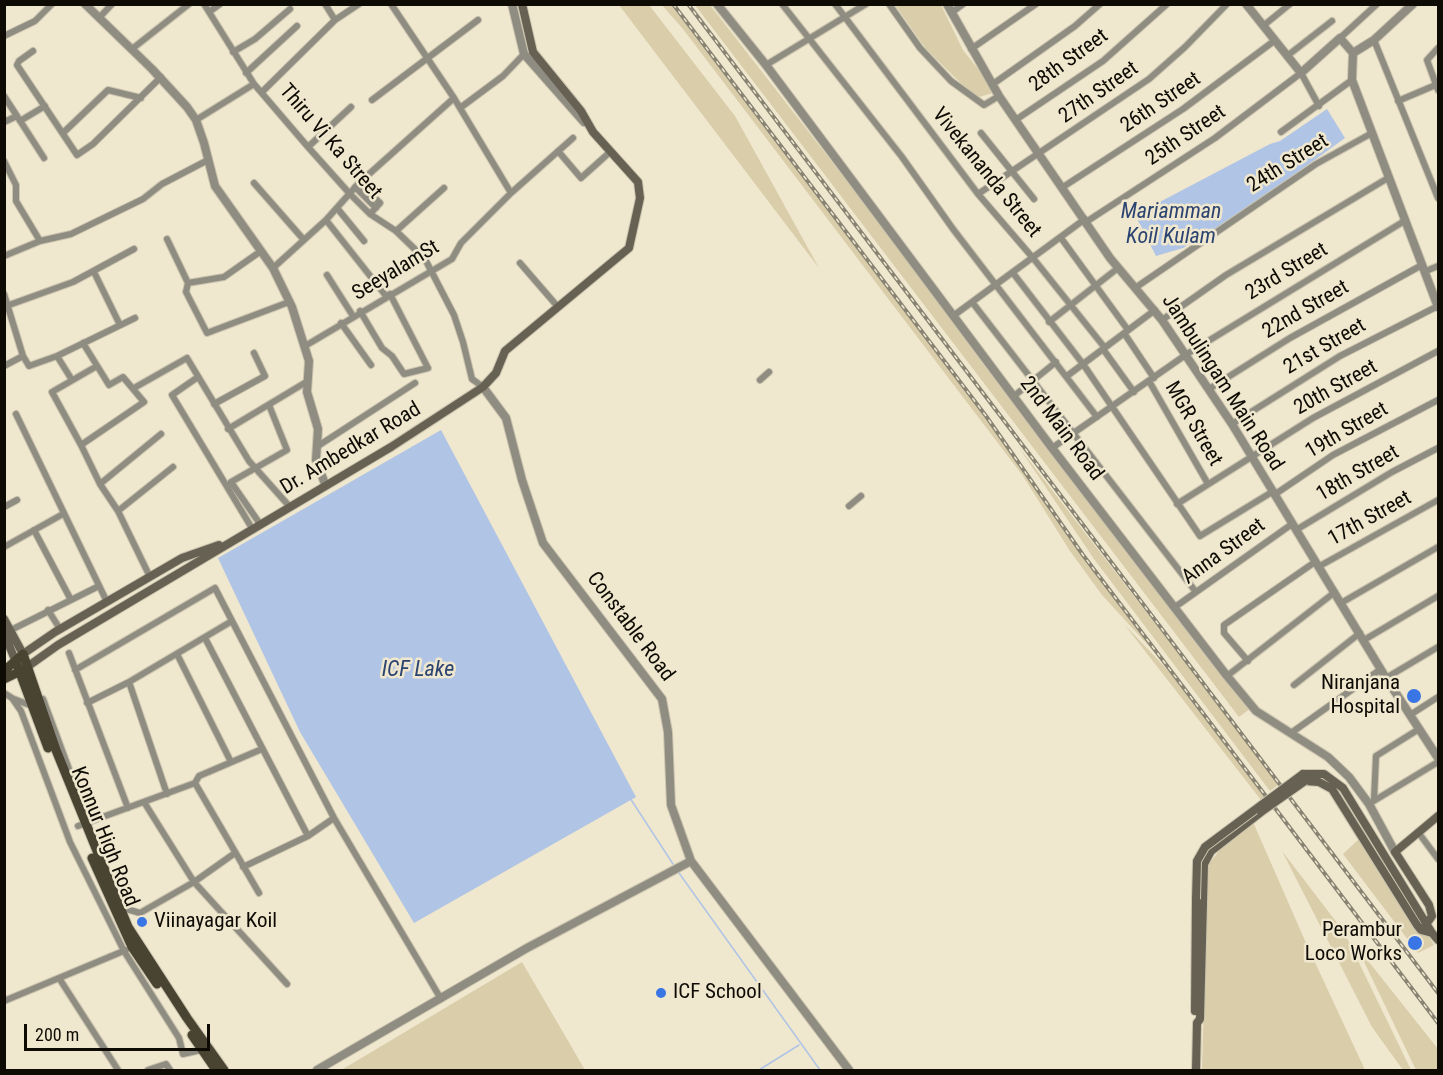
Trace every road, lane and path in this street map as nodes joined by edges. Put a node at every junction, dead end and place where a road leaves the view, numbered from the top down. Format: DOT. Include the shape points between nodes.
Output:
graph roads {
  1 [pos="52,4"];
  2 [pos="85,4"];
  3 [pos="112,4"];
  4 [pos="189,4"];
  5 [pos="204,4"];
  6 [pos="220,4"];
  7 [pos="324,4"];
  8 [pos="359,4"];
  9 [pos="391,4"];
  10 [pos="512,4"];
  11 [pos="522,4"];
  12 [pos="717,4"];
  13 [pos="782,4"];
  14 [pos="835,4"];
  15 [pos="866,4"];
  16 [pos="889,4"];
  17 [pos="947,4"];
  18 [pos="963,4"];
  19 [pos="1036,4"];
  20 [pos="1100,4"];
  21 [pos="1167,4"];
  22 [pos="1227,4"];
  23 [pos="1246,4"];
  24 [pos="1290,4"];
  25 [pos="1377,4"];
  26 [pos="1413,4"];
  27 [pos="290,9"];
  28 [pos="209,12"];
  29 [pos="951,13"];
  30 [pos="844,17"];
  31 [pos="99,18"];
  32 [pos="335,20"];
  33 [pos="478,20"];
  34 [pos="1332,21"];
  35 [pos="297,26"];
  36 [pos="1263,26"];
  37 [pos="4,36"];
  38 [pos="808,38"];
  39 [pos="1340,38"];
  40 [pos="1374,40"];
  41 [pos="1274,41"];
  42 [pos="1438,48"];
  43 [pos="132,49"];
  44 [pos="971,49"];
  45 [pos="33,51"];
  46 [pos="233,52"];
  47 [pos="1353,53"];
  48 [pos="524,54"];
  49 [pos="1287,56"];
  50 [pos="429,59"];
  51 [pos="766,65"];
  52 [pos="246,73"];
  53 [pos="1300,74"];
  54 [pos="161,77"];
  55 [pos="1352,80"];
  56 [pos="254,84"];
  57 [pos="993,84"];
  58 [pos="1438,86"];
  59 [pos="263,91"];
  60 [pos="4,96"];
  61 [pos="999,96"];
  62 [pos="141,98"];
  63 [pos="454,98"];
  64 [pos="372,100"];
  65 [pos="1398,101"];
  66 [pos="45,106"];
  67 [pos="1319,106"];
  68 [pos="351,107"];
  69 [pos="460,108"];
  70 [pos="19,119"];
  71 [pos="1017,119"];
  72 [pos="196,120"];
  73 [pos="4,122"];
  74 [pos="64,132"];
  75 [pos="593,132"];
  76 [pos="1281,132"];
  77 [pos="981,133"];
  78 [pos="1372,133"];
  79 [pos="573,138"];
  80 [pos="308,147"];
  81 [pos="558,151"];
  82 [pos="610,152"];
  83 [pos="1040,153"];
  84 [pos="44,158"];
  85 [pos="208,160"];
  86 [pos="4,161"];
  87 [pos="1013,171"];
  88 [pos="1388,178"];
  89 [pos="254,183"];
  90 [pos="357,185"];
  91 [pos="1063,187"];
  92 [pos="444,188"];
  93 [pos="511,193"];
  94 [pos="350,194"];
  95 [pos="978,194"];
  96 [pos="1438,198"];
  97 [pos="1034,199"];
  98 [pos="337,208"];
  99 [pos="370,214"];
  100 [pos="326,220"];
  101 [pos="1406,220"];
  102 [pos="1086,221"];
  103 [pos="396,231"];
  104 [pos="1061,238"];
  105 [pos="167,239"];
  106 [pos="304,240"];
  107 [pos="40,241"];
  108 [pos="364,241"];
  109 [pos="134,249"];
  110 [pos="261,251"];
  111 [pos="4,256"];
  112 [pos="1033,258"];
  113 [pos="520,263"];
  114 [pos="1438,266"];
  115 [pos="273,268"];
  116 [pos="1118,268"];
  117 [pos="1424,268"];
  118 [pos="432,271"];
  119 [pos="94,272"];
  120 [pos="1013,273"];
  121 [pos="327,275"];
  122 [pos="188,283"];
  123 [pos="996,284"];
  124 [pos="1095,287"];
  125 [pos="1135,288"];
  126 [pos="4,294"];
  127 [pos="388,295"];
  128 [pos="289,302"];
  129 [pos="972,302"];
  130 [pos="9,304"];
  131 [pos="1070,306"];
  132 [pos="1438,306"];
  133 [pos="558,308"];
  134 [pos="1155,310"];
  135 [pos="360,311"];
  136 [pos="353,316"];
  137 [pos="952,316"];
  138 [pos="135,318"];
  139 [pos="1162,320"];
  140 [pos="14,322"];
  141 [pos="1049,322"];
  142 [pos="341,323"];
  143 [pos="120,325"];
  144 [pos="4,327"];
  145 [pos="1126,332"];
  146 [pos="83,344"];
  147 [pos="305,346"];
  148 [pos="1104,349"];
  149 [pos="1438,351"];
  150 [pos="254,353"];
  151 [pos="1186,354"];
  152 [pos="23,356"];
  153 [pos="57,356"];
  154 [pos="1056,362"];
  155 [pos="1083,364"];
  156 [pos="4,366"];
  157 [pos="97,366"];
  158 [pos="371,366"];
  159 [pos="769,372"];
  160 [pos="1067,376"];
  161 [pos="198,377"];
  162 [pos="1151,379"];
  163 [pos="72,380"];
  164 [pos="760,380"];
  165 [pos="308,381"];
  166 [pos="1034,381"];
  167 [pos="415,383"];
  168 [pos="483,387"];
  169 [pos="134,388"];
  170 [pos="1209,389"];
  171 [pos="1134,392"];
  172 [pos="1014,396"];
  173 [pos="1438,400"];
  174 [pos="214,404"];
  175 [pos="269,405"];
  176 [pos="1113,405"];
  177 [pos="16,414"];
  178 [pos="1097,417"];
  179 [pos="1232,424"];
  180 [pos="228,429"];
  181 [pos="1074,432"];
  182 [pos="161,434"];
  183 [pos="81,445"];
  184 [pos="318,446"];
  185 [pos="1052,447"];
  186 [pos="1438,448"];
  187 [pos="1252,458"];
  188 [pos="173,466"];
  189 [pos="255,467"];
  190 [pos="100,484"];
  191 [pos="325,484"];
  192 [pos="1208,484"];
  193 [pos="1273,493"];
  194 [pos="861,496"];
  195 [pos="17,500"];
  196 [pos="1438,500"];
  197 [pos="1178,504"];
  198 [pos="849,506"];
  199 [pos="4,507"];
  200 [pos="290,507"];
  201 [pos="118,511"];
  202 [pos="63,514"];
  203 [pos="256,527"];
  204 [pos="1294,527"];
  205 [pos="34,530"];
  206 [pos="236,539"];
  207 [pos="1438,547"];
  208 [pos="4,548"];
  209 [pos="1317,564"];
  210 [pos="150,577"];
  211 [pos="99,586"];
  212 [pos="1196,592"];
  213 [pos="1335,592"];
  214 [pos="1438,596"];
  215 [pos="71,600"];
  216 [pos="107,602"];
  217 [pos="1341,603"];
  218 [pos="1175,607"];
  219 [pos="48,610"];
  220 [pos="4,618"];
  221 [pos="232,621"];
  222 [pos="61,629"];
  223 [pos="8,631"];
  224 [pos="1362,637"];
  225 [pos="205,638"];
  226 [pos="64,641"];
  227 [pos="1438,646"];
  228 [pos="69,652"];
  229 [pos="177,654"];
  230 [pos="20,658"];
  231 [pos="1248,661"];
  232 [pos="1381,669"];
  233 [pos="75,670"];
  234 [pos="4,671"];
  235 [pos="26,671"];
  236 [pos="1227,676"];
  237 [pos="1386,678"];
  238 [pos="4,679"];
  239 [pos="129,682"];
  240 [pos="1294,685"];
  241 [pos="4,693"];
  242 [pos="1438,697"];
  243 [pos="12,698"];
  244 [pos="87,703"];
  245 [pos="32,706"];
  246 [pos="1410,715"];
  247 [pos="1419,729"];
  248 [pos="1291,733"];
  249 [pos="262,749"];
  250 [pos="1438,757"];
  251 [pos="231,762"];
  252 [pos="1304,778"];
  253 [pos="195,783"];
  254 [pos="167,794"];
  255 [pos="144,802"];
  256 [pos="1372,802"];
  257 [pos="128,808"];
  258 [pos="1438,816"];
  259 [pos="334,818"];
  260 [pos="84,824"];
  261 [pos="1418,832"];
  262 [pos="308,836"];
  263 [pos="1395,852"];
  264 [pos="235,853"];
  265 [pos="1438,859"];
  266 [pos="691,861"];
  267 [pos="243,867"];
  268 [pos="194,882"];
  269 [pos="259,893"];
  270 [pos="1430,932"];
  271 [pos="128,949"];
  272 [pos="59,978"];
  273 [pos="287,984"];
  274 [pos="441,999"];
  275 [pos="4,1001"];
  276 [pos="1197,1023"];
  277 [pos="201,1050"];
  278 [pos="118,1071"];
  279 [pos="148,1071"];
  280 [pos="170,1071"];
  281 [pos="216,1071"];
  282 [pos="224,1071"];
  283 [pos="317,1071"];
  284 [pos="849,1071"];
  285 [pos="1196,1071"];
  1 -- 37 [label="street" via="35,21"];
  2 -- 31 [label="street"];
  3 -- 31 [label="street"];
  4 -- 43 [label="street"];
  5 -- 28 [label="street, Thiru Vi Ka Street"];
  6 -- 28 [label="street"];
  7 -- 32 [label="street"];
  8 -- 32 [label="street"];
  9 -- 50 [label="street"];
  10 -- 48 [label="street"];
  11 -- 75 [label="main road" via="533,52 582,111"];
  12 -- 51 [label="street, 2nd Main Road"];
  13 -- 38 [label="street"];
  14 -- 30 [label="street, Vivekananda Street"];
  15 -- 30 [label="street"];
  16 -- 61 [label="street" via="920,48 951,81 984,105"];
  17 -- 29 [label="street, Jambulingam Main Road"];
  18 -- 29 [label="street"];
  19 -- 44 [label="street"];
  20 -- 57 [label="street"];
  21 -- 71 [label="street, 28th Street" via="1103,61"];
  22 -- 83 [label="street, 27th Street" via="1149,79"];
  23 -- 36 [label="street"];
  24 -- 36 [label="street"];
  25 -- 39 [label="street"];
  26 -- 40 [label="street"];
  27 -- 46 [label="street"];
  28 -- 46 [label="street, Thiru Vi Ka Street"];
  29 -- 44 [label="street, Jambulingam Main Road"];
  30 -- 38 [label="street"];
  30 -- 95 [label="street, Vivekananda Street"];
  31 -- 43 [label="street"];
  32 -- 59 [label="street"];
  33 -- 50 [label="street"];
  34 -- 49 [label="street"];
  35 -- 52 [label="street"];
  36 -- 41 [label="street"];
  38 -- 51 [label="street"];
  38 -- 123 [label="street"];
  39 -- 47 [label="street"];
  39 -- 53 [label="street"];
  40 -- 47 [label="street"];
  40 -- 65 [label="street"];
  41 -- 49 [label="street"];
  41 -- 91 [label="street, 26th Street" via="1183,109"];
  42 -- 58 [label="street" via="1427,60"];
  43 -- 54 [label="street"];
  44 -- 57 [label="street, Jambulingam Main Road"];
  45 -- 66 [label="street" via="17,65"];
  46 -- 52 [label="street, Thiru Vi Ka Street"];
  47 -- 55 [label="street"];
  48 -- 69 [label="street" via="503,76"];
  48 -- 75 [label="street"];
  49 -- 53 [label="street"];
  50 -- 63 [label="street"];
  50 -- 64 [label="street"];
  51 -- 137 [label="street, 2nd Main Road"];
  52 -- 56 [label="street, Thiru Vi Ka Street"];
  53 -- 67 [label="street"];
  53 -- 102 [label="street, 25th Street" via="1215,138"];
  54 -- 62 [label="street"];
  54 -- 72 [label="street"];
  55 -- 67 [label="street"];
  55 -- 78 [label="street"];
  56 -- 59 [label="street, Thiru Vi Ka Street"];
  56 -- 72 [label="street"];
  57 -- 61 [label="street, Jambulingam Main Road"];
  58 -- 65 [label="street"];
  59 -- 80 [label="street, Thiru Vi Ka Street"];
  60 -- 70 [label="street"];
  61 -- 71 [label="street, Jambulingam Main Road"];
  62 -- 74 [label="street" via="108,90"];
  62 -- 74 [label="street" via="77,155"];
  63 -- 69 [label="street"];
  63 -- 90 [label="street"];
  65 -- 96 [label="street"];
  66 -- 70 [label="street"];
  66 -- 74 [label="street"];
  67 -- 76 [label="street"];
  68 -- 80 [label="street"];
  69 -- 93 [label="street"];
  70 -- 73 [label="street"];
  70 -- 84 [label="street"];
  71 -- 83 [label="street, Jambulingam Main Road"];
  72 -- 85 [label="street"];
  75 -- 82 [label="main road"];
  77 -- 87 [label="street"];
  78 -- 88 [label="street"];
  78 -- 125 [label="street, 24th Street" via="1306,170"];
  79 -- 81 [label="street, SeeyalamSt"];
  80 -- 94 [label="street, Thiru Vi Ka Street"];
  81 -- 82 [label="street" via="581,178"];
  81 -- 93 [label="street, SeeyalamSt"];
  82 -- 133 [label="main road" via="638,182 640,198 629,248"];
  83 -- 87 [label="street, 27th Street"];
  83 -- 91 [label="street, Jambulingam Main Road"];
  85 -- 107 [label="street" via="162,184 143,199 71,234"];
  85 -- 110 [label="street" via="214,186"];
  86 -- 107 [label="street" via="16,185 16,201"];
  87 -- 95 [label="street, 27th Street"];
  87 -- 97 [label="street"];
  88 -- 101 [label="street"];
  88 -- 139 [label="street" via="1226,275"];
  89 -- 106 [label="street"];
  90 -- 94 [label="street"];
  90 -- 99 [label="street" via="380,203"];
  91 -- 102 [label="street, Jambulingam Main Road"];
  92 -- 103 [label="street"];
  93 -- 118 [label="street, SeeyalamSt" via="461,243 452,259"];
  94 -- 98 [label="street"];
  94 -- 99 [label="street, Thiru Vi Ka Street"];
  95 -- 112 [label="street, Vivekananda Street"];
  98 -- 100 [label="street"];
  98 -- 108 [label="street"];
  99 -- 103 [label="street, Thiru Vi Ka Street"];
  100 -- 106 [label="street"];
  100 -- 127 [label="street"];
  101 -- 117 [label="street"];
  101 -- 151 [label="street, 23rd Street"];
  102 -- 104 [label="street, 25th Street"];
  102 -- 116 [label="street, Jambulingam Main Road"];
  103 -- 118 [label="street, Thiru Vi Ka Street" via="418,250"];
  104 -- 112 [label="street, 25th Street"];
  104 -- 124 [label="street, MGR Street"];
  105 -- 122 [label="street"];
  106 -- 115 [label="street"];
  107 -- 111 [label="street"];
  109 -- 119 [label="street"];
  110 -- 115 [label="street"];
  110 -- 122 [label="street" via="224,277"];
  112 -- 120 [label="street, 25th Street"];
  112 -- 131 [label="street, Vivekananda Street"];
  113 -- 133 [label="street"];
  114 -- 117 [label="street, 22nd Street"];
  115 -- 128 [label="street"];
  116 -- 124 [label="street"];
  116 -- 125 [label="street, Jambulingam Main Road"];
  117 -- 132 [label="street"];
  117 -- 170 [label="street, 22nd Street" via="1290,338"];
  118 -- 127 [label="street, SeeyalamSt"];
  118 -- 168 [label="street, Thiru Vi Ka Street" via="464,342 472,379"];
  119 -- 130 [label="street"];
  119 -- 143 [label="street"];
  120 -- 123 [label="street, 25th Street"];
  120 -- 141 [label="street"];
  121 -- 136 [label="street"];
  122 -- 128 [label="street" via="186,292 207,333"];
  123 -- 129 [label="street, 25th Street"];
  123 -- 154 [label="street"];
  124 -- 131 [label="street"];
  124 -- 145 [label="street, MGR Street"];
  125 -- 134 [label="street, Jambulingam Main Road"];
  126 -- 130 [label="street"];
  127 -- 135 [label="street, SeeyalamSt"];
  127 -- 135 [label="street" via="428,368 404,374 382,348"];
  128 -- 147 [label="street"];
  129 -- 137 [label="street, 25th Street"];
  129 -- 166 [label="street"];
  130 -- 140 [label="street"];
  131 -- 141 [label="street"];
  131 -- 148 [label="street, Vivekananda Street"];
  132 -- 179 [label="street, 21st Street" via="1340,356"];
  133 -- 168 [label="main road" via="505,351 496,373"];
  134 -- 139 [label="street, Jambulingam Main Road"];
  134 -- 145 [label="street"];
  135 -- 136 [label="street, SeeyalamSt"];
  136 -- 142 [label="street, SeeyalamSt"];
  137 -- 172 [label="street, 2nd Main Road"];
  138 -- 143 [label="street"];
  139 -- 151 [label="street, Jambulingam Main Road"];
  140 -- 144 [label="street"];
  140 -- 152 [label="street"];
  141 -- 155 [label="street"];
  142 -- 147 [label="street, SeeyalamSt"];
  142 -- 158 [label="street"];
  143 -- 146 [label="street"];
  145 -- 148 [label="street"];
  145 -- 162 [label="street, MGR Street"];
  146 -- 153 [label="street"];
  146 -- 157 [label="street"];
  147 -- 165 [label="street"];
  148 -- 155 [label="street"];
  148 -- 171 [label="street, Vivekananda Street"];
  149 -- 187 [label="street, 20th Street" via="1313,418"];
  150 -- 174 [label="street" via="265,376"];
  151 -- 162 [label="street, 23rd Street"];
  151 -- 170 [label="street, Jambulingam Main Road"];
  152 -- 153 [label="street" via="29,366"];
  152 -- 156 [label="street"];
  153 -- 163 [label="street"];
  154 -- 160 [label="street"];
  154 -- 166 [label="street"];
  155 -- 160 [label="street"];
  155 -- 176 [label="street"];
  157 -- 163 [label="street"];
  157 -- 169 [label="street" via="109,385 123,377"];
  159 -- 164 [label="street"];
  160 -- 178 [label="street"];
  161 -- 169 [label="street" via="187,358"];
  161 -- 174 [label="street"];
  161 -- 203 [label="street" via="172,395"];
  162 -- 171 [label="street, 23rd Street"];
  162 -- 192 [label="street, MGR Street"];
  163 -- 183 [label="street" via="52,392"];
  165 -- 175 [label="street"];
  165 -- 184 [label="street"];
  166 -- 172 [label="street"];
  166 -- 181 [label="street"];
  167 -- 184 [label="street"];
  168 -- 191 [label="main road, Dr. Ambedkar Road"];
  168 -- 266 [label="street, Constable Road" via="506,418 543,543 662,699 668,732 671,805"];
  169 -- 183 [label="street" via="144,402"];
  170 -- 179 [label="street, Jambulingam Main Road"];
  171 -- 176 [label="street, 23rd Street"];
  172 -- 185 [label="street, 2nd Main Road"];
  173 -- 193 [label="street, 19th Street" via="1333,455"];
  174 -- 180 [label="street"];
  175 -- 180 [label="street"];
  175 -- 189 [label="street" via="287,450"];
  176 -- 178 [label="street, 23rd Street"];
  176 -- 197 [label="street"];
  177 -- 202 [label="street"];
  178 -- 181 [label="street, 23rd Street"];
  179 -- 187 [label="street, Jambulingam Main Road"];
  180 -- 189 [label="street"];
  181 -- 185 [label="street, 23rd Street"];
  181 -- 212 [label="street"];
  182 -- 190 [label="street"];
  183 -- 190 [label="street"];
  184 -- 191 [label="street" via="316,460"];
  185 -- 218 [label="street, 2nd Main Road"];
  186 -- 204 [label="street, 18th Street"];
  187 -- 192 [label="street, 20th Street"];
  187 -- 193 [label="street, Jambulingam Main Road"];
  188 -- 201 [label="street"];
  189 -- 200 [label="street"];
  189 -- 203 [label="street" via="231,482"];
  190 -- 201 [label="street"];
  191 -- 200 [label="main road, Dr. Ambedkar Road"];
  192 -- 197 [label="street, 20th Street"];
  193 -- 197 [label="street, 19th Street" via="1202,537"];
  193 -- 204 [label="street, Jambulingam Main Road"];
  194 -- 198 [label="street"];
  195 -- 199 [label="street"];
  196 -- 209 [label="street, 17th Street"];
  200 -- 203 [label="main road, Dr. Ambedkar Road"];
  201 -- 210 [label="street"];
  202 -- 205 [label="street"];
  202 -- 211 [label="street"];
  203 -- 206 [label="main road, Dr. Ambedkar Road"];
  204 -- 209 [label="street, Jambulingam Main Road"];
  204 -- 212 [label="street, Anna Street"];
  205 -- 208 [label="street"];
  205 -- 215 [label="street"];
  206 -- 210 [label="main road, Dr. Ambedkar Road" via="182,558"];
  206 -- 226 [label="main road, Dr. Ambedkar Road"];
  207 -- 217 [label="street"];
  209 -- 213 [label="street, Jambulingam Main Road"];
  209 -- 231 [label="street, 17th Street" via="1224,625 1224,633"];
  210 -- 216 [label="main road, Dr. Ambedkar Road"];
  211 -- 215 [label="street"];
  211 -- 216 [label="street"];
  212 -- 218 [label="street, Anna Street"];
  213 -- 217 [label="street, Jambulingam Main Road"];
  213 -- 231 [label="street"];
  214 -- 224 [label="street"];
  215 -- 219 [label="street"];
  216 -- 222 [label="main road, Dr. Ambedkar Road"];
  217 -- 224 [label="street, Jambulingam Main Road"];
  218 -- 236 [label="street, 2nd Main Road"];
  219 -- 222 [label="street"];
  219 -- 223 [label="street"];
  220 -- 223 [label="main road"];
  221 -- 225 [label="street"];
  221 -- 233 [label="street" via="215,588"];
  221 -- 259 [label="street"];
  222 -- 226 [label="street"];
  222 -- 230 [label="main road, Dr. Ambedkar Road"];
  223 -- 230 [label="main road"];
  224 -- 232 [label="street, Jambulingam Main Road"];
  224 -- 240 [label="street"];
  225 -- 229 [label="street"];
  225 -- 249 [label="street"];
  226 -- 235 [label="main road, Dr. Ambedkar Road"];
  227 -- 237 [label="street"];
  228 -- 233 [label="street"];
  229 -- 239 [label="street"];
  229 -- 251 [label="street"];
  230 -- 234 [label="main road"];
  230 -- 235 [label="main road"];
  231 -- 236 [label="street"];
  232 -- 237 [label="street, Jambulingam Main Road"];
  232 -- 248 [label="street"];
  233 -- 244 [label="street"];
  235 -- 238 [label="main road"];
  235 -- 245 [label="main road, Konnur High Road"];
  235 -- 260 [label="main road"];
  236 -- 248 [label="street, 2nd Main Road" via="1256,711"];
  237 -- 246 [label="street, Jambulingam Main Road"];
  239 -- 244 [label="street"];
  239 -- 254 [label="street"];
  241 -- 243 [label="street"];
  242 -- 246 [label="street"];
  243 -- 245 [label="street"];
  243 -- 271 [label="street" via="21,711 70,842"];
  244 -- 257 [label="street"];
  245 -- 260 [label="main road, Konnur High Road"];
  246 -- 247 [label="street, Jambulingam Main Road"];
  247 -- 250 [label="street, Jambulingam Main Road"];
  247 -- 256 [label="street" via="1376,756"];
  248 -- 256 [label="street, 2nd Main Road" via="1328,757"];
  249 -- 251 [label="street"];
  249 -- 262 [label="street"];
  250 -- 256 [label="street"];
  251 -- 253 [label="street" via="199,776"];
  252 -- 270 [label="main road" via="1324,774 1343,788"];
  252 -- 276 [label="main road, bridge" via="1208,856 1204,864"];
  252 -- 276 [label="main road, bridge" via="1205,847 1197,861"];
  253 -- 254 [label="street"];
  253 -- 264 [label="street"];
  254 -- 255 [label="street"];
  255 -- 257 [label="street"];
  255 -- 268 [label="street"];
  256 -- 263 [label="street, 2nd Main Road"];
  257 -- 260 [label="street"];
  258 -- 261 [label="main road"];
  259 -- 262 [label="street"];
  259 -- 274 [label="street"];
  260 -- 268 [label="street" via="123,908 140,914"];
  260 -- 271 [label="main road, Konnur High Road"];
  260 -- 282 [label="main road" via="128,927"];
  261 -- 263 [label="main road"];
  261 -- 265 [label="street"];
  262 -- 267 [label="street"];
  263 -- 270 [label="main road" via="1429,905"];
  264 -- 267 [label="street"];
  264 -- 268 [label="street"];
  266 -- 274 [label="street"];
  266 -- 284 [label="street, Constable Road"];
  267 -- 269 [label="street"];
  268 -- 273 [label="street"];
  271 -- 272 [label="street"];
  271 -- 277 [label="main road, Konnur High Road"];
  271 -- 277 [label="street" via="179,1038 183,1054"];
  272 -- 275 [label="street"];
  272 -- 278 [label="street"];
  274 -- 283 [label="street"];
  276 -- 285 [label="main road"];
  277 -- 281 [label="main road, Konnur High Road"];
  279 -- 280 [label="street" via="166,1064"];
}
